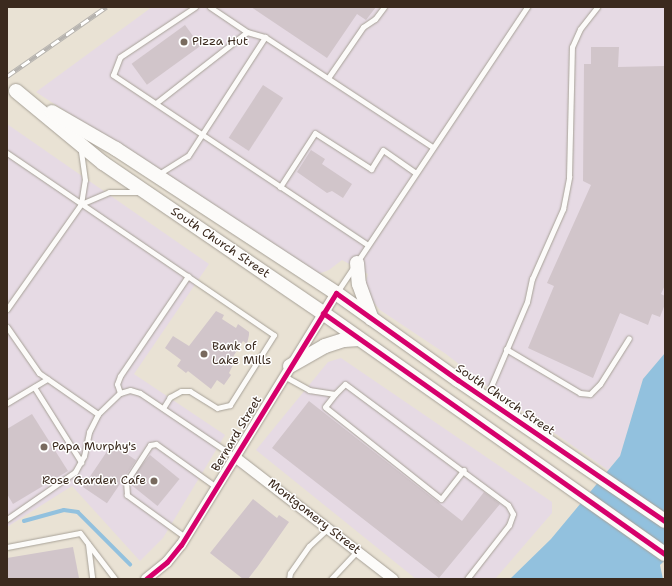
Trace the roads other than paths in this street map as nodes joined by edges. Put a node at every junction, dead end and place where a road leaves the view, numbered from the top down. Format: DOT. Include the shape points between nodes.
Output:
graph roads {
  1 [pos="195,7"];
  2 [pos="210,7"];
  3 [pos="384,7"];
  4 [pos="527,7"];
  5 [pos="597,7"];
  6 [pos="247,32"];
  7 [pos="265,37"];
  8 [pos="328,78"];
  9 [pos="12,88"];
  10 [pos="156,103"];
  11 [pos="203,135"];
  12 [pos="77,141"];
  13 [pos="432,146"];
  14 [pos="7,153"];
  15 [pos="415,172"];
  16 [pos="157,175"];
  17 [pos="280,187"];
  18 [pos="150,195"];
  19 [pos="81,204"];
  20 [pos="368,245"];
  21 [pos="357,263"];
  22 [pos="188,276"];
  23 [pos="336,293"];
  24 [pos="7,309"];
  25 [pos="323,313"];
  26 [pos="373,319"];
  27 [pos="7,327"];
  28 [pos="629,338"];
  29 [pos="359,339"];
  30 [pos="506,349"];
  31 [pos="287,371"];
  32 [pos="47,379"];
  33 [pos="34,387"];
  34 [pos="120,393"];
  35 [pos="335,394"];
  36 [pos="485,399"];
  37 [pos="7,403"];
  38 [pos="163,408"];
  39 [pos="98,414"];
  40 [pos="235,457"];
  41 [pos="81,462"];
  42 [pos="464,470"];
  43 [pos="216,488"];
  44 [pos="7,519"];
  45 [pos="665,521"];
  46 [pos="328,528"];
  47 [pos="185,537"];
  48 [pos="88,543"];
  49 [pos="7,547"];
  50 [pos="357,551"];
  51 [pos="665,554"];
  52 [pos="92,579"];
  53 [pos="115,579"];
  54 [pos="146,579"];
  55 [pos="289,579"];
  56 [pos="331,579"];
  57 [pos="393,579"];
  58 [pos="467,579"];
  1 -- 10 [label="lane" via="120,57 112,74"];
  2 -- 6 [label="lane"];
  3 -- 8 [label="lane" via="375,20 363,27"];
  4 -- 13 [label="lane"];
  5 -- 30 [label="lane" via="580,29 572,47 569,177 563,209 535,272 527,302"];
  6 -- 7 [label="lane"];
  6 -- 10 [label="lane"];
  7 -- 8 [label="lane"];
  7 -- 11 [label="lane"];
  8 -- 13 [label="lane"];
  9 -- 12 [label="main road, South Church Street"];
  9 -- 16 [label="main road, South Church Street"];
  10 -- 11 [label="lane"];
  11 -- 16 [label="lane" via="188,156"];
  11 -- 17 [label="lane"];
  12 -- 18 [label="main road, South Church Street"];
  12 -- 19 [label="lane" via="85,167"];
  13 -- 15 [label="lane"];
  14 -- 19 [label="lane"];
  15 -- 17 [label="lane" via="383,150 371,169 315,134"];
  15 -- 20 [label="lane"];
  16 -- 23 [label="main road, South Church Street"];
  17 -- 20 [label="lane"];
  18 -- 19 [label="lane" via="128,190 118,191"];
  18 -- 25 [label="main road, South Church Street"];
  19 -- 22 [label="lane"];
  19 -- 24 [label="lane"];
  20 -- 21 [label="lane"];
  21 -- 23 [label="lane"];
  21 -- 26 [label="main road" via="359,284"];
  22 -- 34 [label="lane" via="120,376"];
  22 -- 38 [label="lane" via="274,335 230,405 217,408 190,391 181,391 170,397"];
  23 -- 25 [label="street, Bernard Street"];
  23 -- 26 [label="main road, South Church Street"];
  25 -- 29 [label="main road, South Church Street"];
  25 -- 31 [label="street, Bernard Street"];
  26 -- 36 [label="main road, South Church Street"];
  27 -- 32 [label="lane" via="34,367"];
  28 -- 30 [label="lane" via="600,384 590,394 580,393"];
  29 -- 31 [label="main road" via="344,340 325,346"];
  29 -- 51 [label="main road, South Church Street"];
  30 -- 36 [label="lane"];
  31 -- 35 [label="lane" via="309,390"];
  31 -- 40 [label="street, Bernard Street"];
  32 -- 33 [label="lane"];
  32 -- 39 [label="lane"];
  33 -- 37 [label="lane"];
  33 -- 41 [label="lane"];
  34 -- 38 [label="lane" via="130,390 140,393"];
  34 -- 39 [label="lane"];
  35 -- 42 [label="lane" via="345,384"];
  35 -- 42 [label="lane" via="325,407 441,499"];
  36 -- 45 [label="main road, South Church Street"];
  38 -- 40 [label="lane"];
  39 -- 41 [label="lane"];
  40 -- 43 [label="street, Bernard Street"];
  40 -- 46 [label="street, Montgomery Street"];
  41 -- 44 [label="lane" via="68,478"];
  42 -- 58 [label="lane" via="508,505 513,514 509,525"];
  43 -- 47 [label="street, Bernard Street"];
  43 -- 47 [label="lane" via="156,444 150,445 126,482 128,495"];
  46 -- 50 [label="street, Montgomery Street"];
  46 -- 55 [label="lane" via="309,546 290,573"];
  47 -- 54 [label="street, Bernard Street" via="167,562"];
  48 -- 49 [label="lane" via="80,533"];
  48 -- 52 [label="lane"];
  48 -- 53 [label="lane"];
  50 -- 56 [label="lane"];
  50 -- 57 [label="street, Montgomery Street"];
}
